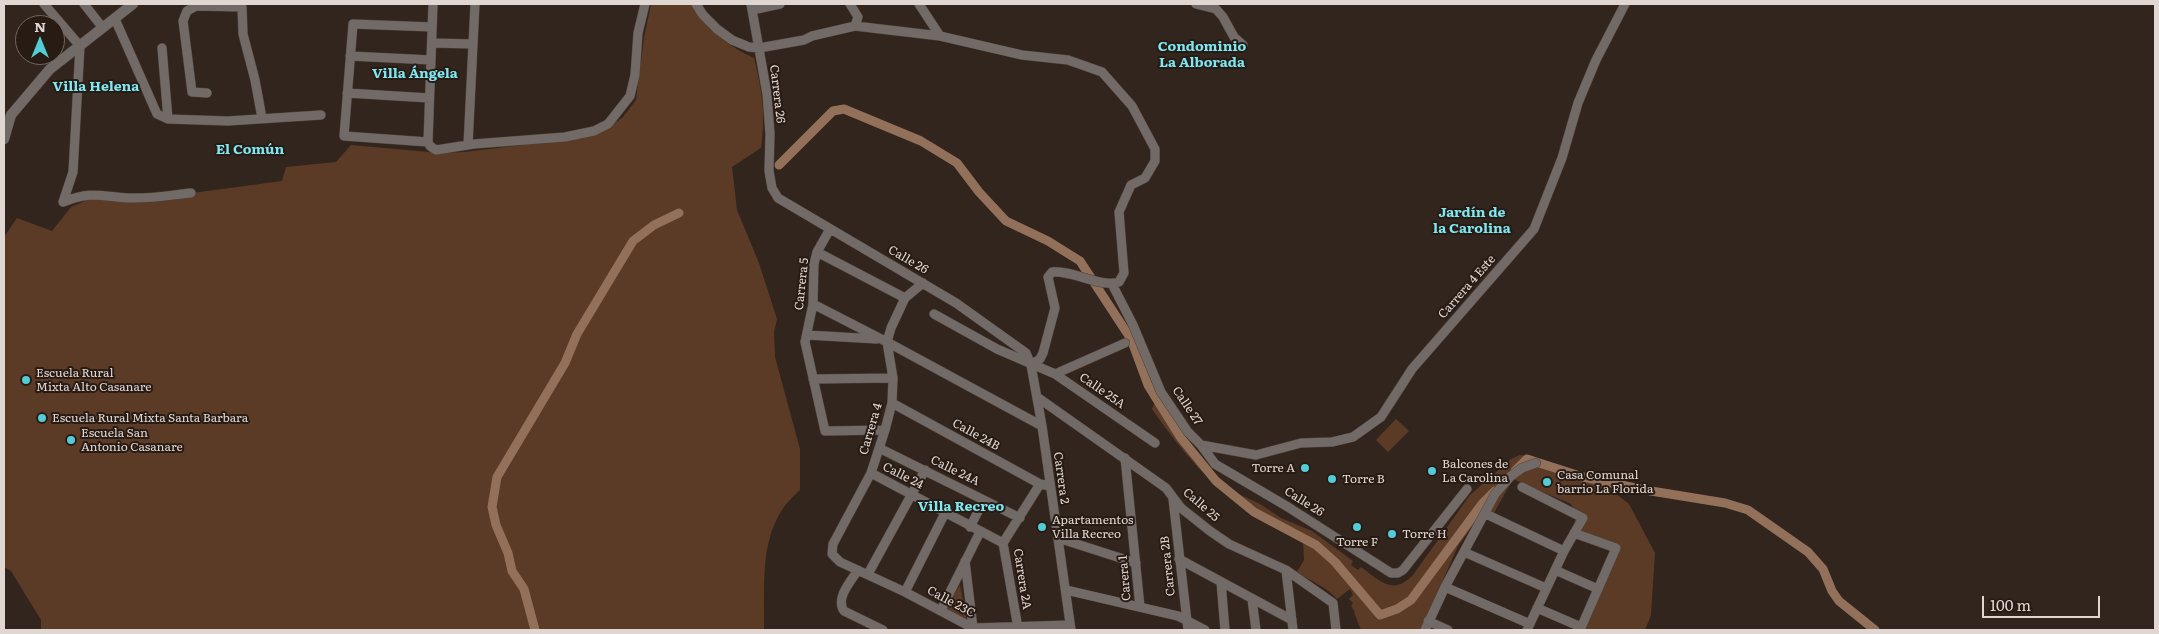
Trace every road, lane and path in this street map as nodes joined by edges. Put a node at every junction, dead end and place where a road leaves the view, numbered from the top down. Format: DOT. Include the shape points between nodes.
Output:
graph roads {
  1 [pos="44,4"];
  2 [pos="84,4"];
  3 [pos="133,4"];
  4 [pos="434,4"];
  5 [pos="475,4"];
  6 [pos="645,4"];
  7 [pos="696,4"];
  8 [pos="780,4"];
  9 [pos="919,4"];
  10 [pos="1196,4"];
  11 [pos="1625,4"];
  12 [pos="854,5"];
  13 [pos="752,7"];
  14 [pos="115,19"];
  15 [pos="854,26"];
  16 [pos="432,27"];
  17 [pos="103,28"];
  18 [pos="940,36"];
  19 [pos="432,43"];
  20 [pos="473,44"];
  21 [pos="1243,45"];
  22 [pos="80,46"];
  23 [pos="162,48"];
  24 [pos="759,48"];
  25 [pos="350,56"];
  26 [pos="431,60"];
  27 [pos="207,93"];
  28 [pos="347,93"];
  29 [pos="429,98"];
  30 [pos="321,115"];
  31 [pos="168,118"];
  32 [pos="262,118"];
  33 [pos="4,139"];
  34 [pos="428,142"];
  35 [pos="468,145"];
  36 [pos="772,188"];
  37 [pos="191,193"];
  38 [pos="830,229"];
  39 [pos="817,252"];
  40 [pos="923,283"];
  41 [pos="1108,284"];
  42 [pos="905,298"];
  43 [pos="813,304"];
  44 [pos="934,314"];
  45 [pos="807,335"];
  46 [pos="884,340"];
  47 [pos="1126,343"];
  48 [pos="1030,362"];
  49 [pos="1055,374"];
  50 [pos="892,378"];
  51 [pos="813,379"];
  52 [pos="1037,398"];
  53 [pos="892,403"];
  54 [pos="1042,426"];
  55 [pos="885,430"];
  56 [pos="1332,442"];
  57 [pos="1155,443"];
  58 [pos="1201,445"];
  59 [pos="879,448"];
  60 [pos="1125,458"];
  61 [pos="1536,463"];
  62 [pos="925,470"];
  63 [pos="871,473"];
  64 [pos="1040,484"];
  65 [pos="1050,486"];
  66 [pos="1522,487"];
  67 [pos="1466,488"];
  68 [pos="913,494"];
  69 [pos="1173,498"];
  70 [pos="984,500"];
  71 [pos="944,513"];
  72 [pos="1486,514"];
  73 [pos="1020,518"];
  74 [pos="970,527"];
  75 [pos="980,532"];
  76 [pos="1574,533"];
  77 [pos="1058,538"];
  78 [pos="1004,544"];
  79 [pos="1564,551"];
  80 [pos="1464,552"];
  81 [pos="832,554"];
  82 [pos="1180,559"];
  83 [pos="965,560"];
  84 [pos="1136,563"];
  85 [pos="858,570"];
  86 [pos="1286,570"];
  87 [pos="1555,570"];
  88 [pos="868,574"];
  89 [pos="1221,582"];
  90 [pos="1445,587"];
  91 [pos="1546,588"];
  92 [pos="1598,589"];
  93 [pos="1066,590"];
  94 [pos="905,592"];
  95 [pos="1252,599"];
  96 [pos="1140,607"];
  97 [pos="1537,608"];
  98 [pos="941,610"];
  99 [pos="1186,620"];
  100 [pos="1292,620"];
  101 [pos="1426,626"];
  102 [pos="1529,627"];
  103 [pos="973,628"];
  104 [pos="1018,628"];
  105 [pos="1071,628"];
  106 [pos="1581,629"];
  107 [pos="883,630"];
  108 [pos="1188,630"];
  109 [pos="1205,630"];
  110 [pos="1225,630"];
  111 [pos="1256,630"];
  112 [pos="1293,630"];
  113 [pos="1336,630"];
  114 [pos="1448,630"];
  1 -- 22 [label="street"];
  2 -- 17 [label="street"];
  3 -- 14 [label="street"];
  4 -- 16 [label="street"];
  5 -- 20 [label="street"];
  6 -- 35 [label="street" via="630,96 608,124 594,131 565,137"];
  7 -- 24 [label="street" via="703,15 732,40"];
  8 -- 13 [label="street"];
  9 -- 18 [label="street"];
  10 -- 21 [label="street" via="1216,9"];
  11 -- 56 [label="street, Carrera 4 Este" via="1578,103 1562,158 1534,229 1412,369 1381,418 1353,437"];
  12 -- 15 [label="street" via="858,17"];
  13 -- 24 [label="street, Carrera 26"];
  14 -- 17 [label="street"];
  14 -- 31 [label="street" via="157,114"];
  15 -- 18 [label="street"];
  15 -- 24 [label="street"];
  16 -- 19 [label="street"];
  16 -- 25 [label="street" via="353,24"];
  17 -- 22 [label="street"];
  18 -- 41 [label="street" via="1022,55 1068,60 1102,72 1132,106 1155,149 1155,160 1145,178 1132,185 1119,212 1124,273 1119,282"];
  19 -- 20 [label="street"];
  19 -- 26 [label="street"];
  20 -- 35 [label="street"];
  22 -- 33 [label="street" via="50,69 11,115"];
  22 -- 37 [label="street" via="73,172 63,202 80,195 129,198"];
  23 -- 31 [label="street"];
  24 -- 36 [label="street, Carrera 26" via="767,94 768,171"];
  25 -- 26 [label="street"];
  25 -- 28 [label="street"];
  26 -- 29 [label="street"];
  27 -- 32 [label="street" via="192,92 183,21 187,11 196,6 242,7 243,34"];
  28 -- 29 [label="street"];
  28 -- 34 [label="street" via="344,136"];
  29 -- 34 [label="street"];
  30 -- 32 [label="street"];
  31 -- 32 [label="street" via="228,121"];
  34 -- 35 [label="street" via="436,150"];
  36 -- 38 [label="street, Calle 26" via="778,198"];
  38 -- 39 [label="street, Carrera 5"];
  38 -- 40 [label="street, Calle 26"];
  39 -- 42 [label="street"];
  39 -- 43 [label="street, Carrera 5" via="812,283"];
  40 -- 42 [label="street, Carrera 4"];
  40 -- 48 [label="street, Calle 26" via="1018,346"];
  41 -- 48 [label="street" via="1052,272 1048,277 1055,308 1043,353 1040,359"];
  41 -- 58 [label="street, Calle 27" via="1133,325 1161,392 1188,432"];
  42 -- 46 [label="street, Carrera 4"];
  43 -- 45 [label="street, Carrera 5"];
  43 -- 46 [label="street"];
  44 -- 48 [label="street, Calle 25A" via="997,350"];
  45 -- 46 [label="street"];
  45 -- 51 [label="street, Carrera 5" via="806,353"];
  46 -- 50 [label="street, Carrera 4"];
  46 -- 54 [label="street"];
  47 -- 49 [label="street"];
  48 -- 49 [label="street, Calle 25A"];
  48 -- 52 [label="street, Carrera 2"];
  49 -- 57 [label="street, Calle 25A"];
  50 -- 51 [label="street"];
  50 -- 53 [label="street, Carrera 4"];
  51 -- 55 [label="street, Carrera 5" via="825,431"];
  52 -- 54 [label="street, Carrera 2"];
  52 -- 60 [label="street, Calle 25"];
  53 -- 55 [label="street, Carrera 4"];
  53 -- 64 [label="street, Calle 24B"];
  54 -- 65 [label="street, Carrera 2"];
  55 -- 59 [label="street, Carrera 4"];
  56 -- 58 [label="street, Calle 27" via="1301,443 1256,455"];
  58 -- 67 [label="street, Calle 26" via="1215,464 1288,506 1391,573 1403,570"];
  59 -- 62 [label="street, Calle 24A"];
  59 -- 63 [label="street, Carrera 4"];
  60 -- 69 [label="street, Calle 25" via="1166,488"];
  60 -- 84 [label="street, Carera 1"];
  61 -- 72 [label="street" via="1511,476 1488,504"];
  62 -- 68 [label="street"];
  62 -- 70 [label="street, Calle 24A"];
  63 -- 68 [label="street, Calle 24"];
  63 -- 81 [label="street, Carrera 4" via="834,544"];
  64 -- 65 [label="street, Calle 24B"];
  64 -- 73 [label="street, Carrera 2A"];
  65 -- 77 [label="street, Carrera 2"];
  66 -- 76 [label="street" via="1583,518"];
  68 -- 71 [label="street, Calle 24"];
  68 -- 88 [label="street"];
  69 -- 82 [label="street, Carrera 2B"];
  69 -- 86 [label="street, Calle 25" via="1181,508 1229,544"];
  70 -- 73 [label="street, Calle 24A"];
  70 -- 74 [label="street"];
  71 -- 74 [label="street, Calle 24"];
  71 -- 94 [label="street"];
  72 -- 79 [label="street"];
  72 -- 80 [label="street"];
  73 -- 78 [label="street, Carrera 2A"];
  74 -- 75 [label="street, Calle 24"];
  75 -- 78 [label="street, Calle 24"];
  75 -- 83 [label="street"];
  76 -- 79 [label="street"];
  76 -- 92 [label="street" via="1616,548"];
  77 -- 84 [label="street"];
  77 -- 93 [label="street, Carrera 2"];
  78 -- 104 [label="street, Carrera 2A"];
  79 -- 87 [label="street"];
  80 -- 90 [label="street"];
  80 -- 91 [label="street"];
  81 -- 85 [label="street, Calle 23C" via="840,562"];
  82 -- 89 [label="street"];
  82 -- 99 [label="street, Carrera 2B"];
  83 -- 98 [label="street"];
  83 -- 103 [label="street"];
  84 -- 96 [label="street, Carera 1"];
  85 -- 88 [label="street, Calle 23C"];
  85 -- 107 [label="street" via="840,604 844,611"];
  86 -- 100 [label="street"];
  86 -- 113 [label="street, Calle 25" via="1333,603"];
  87 -- 91 [label="street"];
  87 -- 92 [label="street"];
  88 -- 94 [label="street, Calle 23C"];
  89 -- 95 [label="street"];
  89 -- 110 [label="street"];
  90 -- 101 [label="street"];
  90 -- 102 [label="street"];
  91 -- 97 [label="street"];
  92 -- 106 [label="street"];
  93 -- 96 [label="street"];
  93 -- 105 [label="street, Carrera 2"];
  94 -- 98 [label="street, Calle 23C"];
  95 -- 100 [label="street"];
  95 -- 111 [label="street"];
  96 -- 99 [label="street"];
  97 -- 102 [label="street"];
  97 -- 106 [label="street"];
  98 -- 103 [label="street, Calle 23C"];
  99 -- 108 [label="street, Carrera 2B"];
  99 -- 109 [label="street"];
  100 -- 112 [label="street"];
  101 -- 114 [label="street"];
  103 -- 104 [label="street, Calle 23C"];
  104 -- 105 [label="street, Calle 23C"];
}
